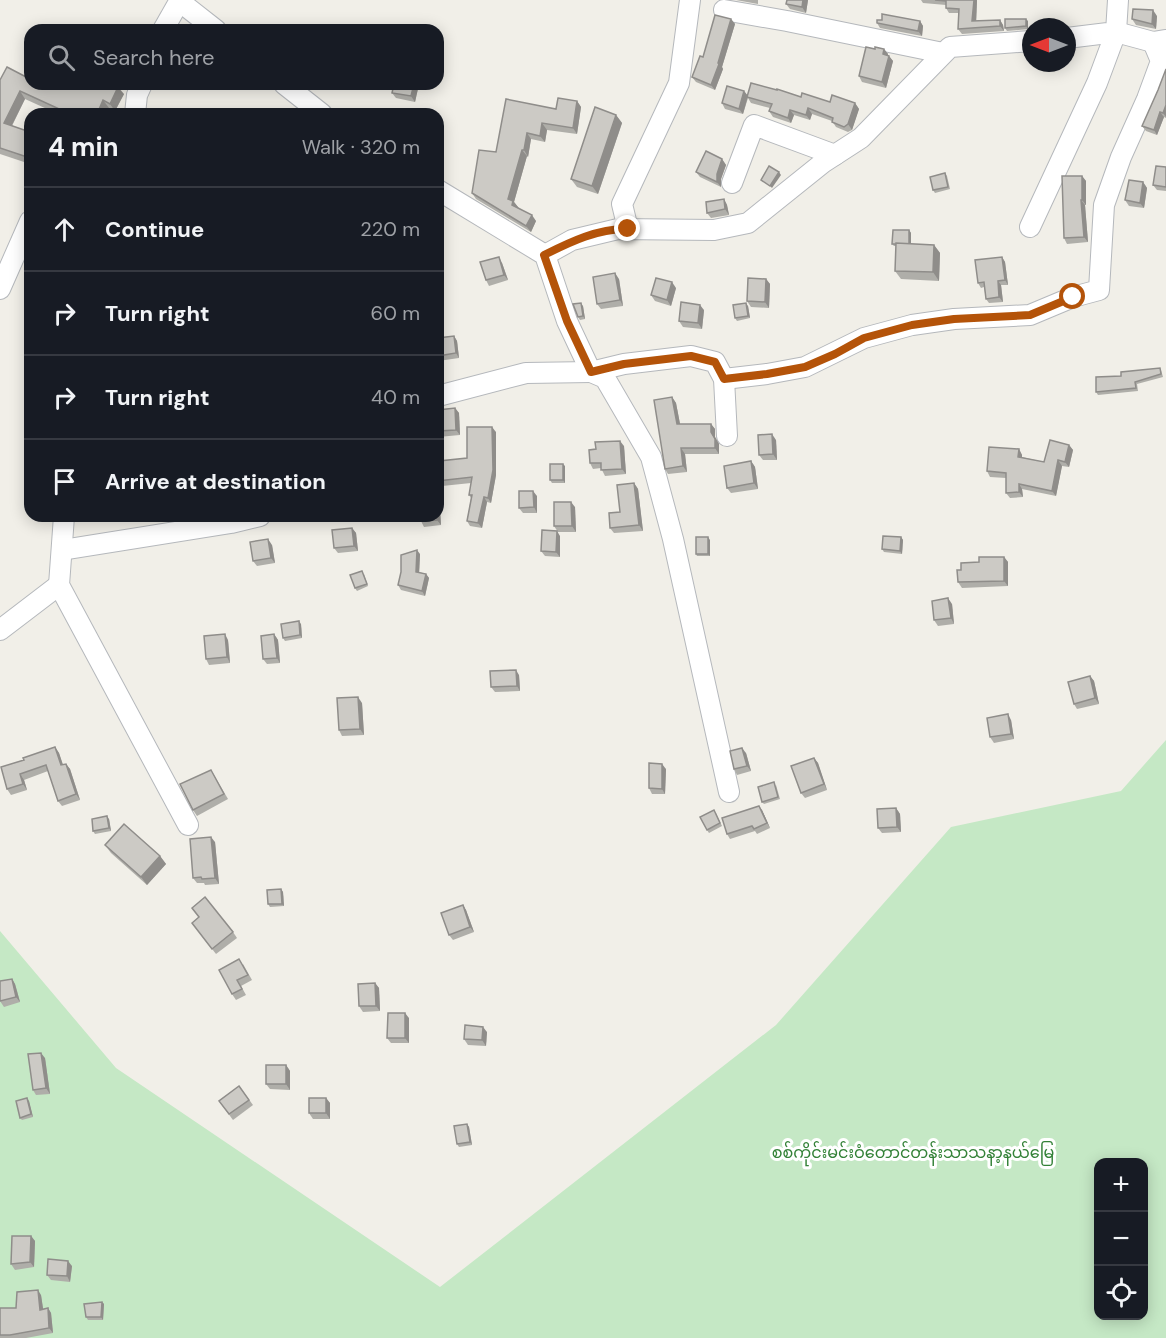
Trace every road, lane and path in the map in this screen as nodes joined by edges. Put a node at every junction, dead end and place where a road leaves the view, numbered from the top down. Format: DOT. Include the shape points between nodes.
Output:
graph roads {
  1 [pos="180,0"];
  2 [pos="690,0"];
  3 [pos="1118,0"];
  4 [pos="724,10"];
  5 [pos="166,24"];
  6 [pos="209,24"];
  7 [pos="1116,32"];
  8 [pos="1076,37"];
  9 [pos="1159,41"];
  10 [pos="1022,42"];
  11 [pos="943,53"];
  12 [pos="292,90"];
  13 [pos="314,108"];
  14 [pos="835,155"];
  15 [pos="732,183"];
  16 [pos="444,194"];
  17 [pos="1030,227"];
  18 [pos="628,229"];
  19 [pos="24,235"];
  20 [pos="544,255"];
  21 [pos="0,289"];
  22 [pos="591,372"];
  23 [pos="724,379"];
  24 [pos="444,394"];
  25 [pos="727,436"];
  26 [pos="64,522"];
  27 [pos="235,522"];
  28 [pos="62,550"];
  29 [pos="59,585"];
  30 [pos="0,630"];
  31 [pos="729,792"];
  32 [pos="188,825"];
  1 -- 5 [label="street"];
  1 -- 6 [label="street"];
  2 -- 18 [label="street" via="679,83 622,204"];
  3 -- 7 [label="street"];
  4 -- 11 [label="street"];
  7 -- 8 [label="street"];
  7 -- 9 [label="street"];
  7 -- 17 [label="street" via="1097,83"];
  9 -- 23 [label="street" via="1161,61 1104,205 1099,290 1030,315 912,325 864,338 805,367"];
  10 -- 11 [label="street" via="950,46"];
  11 -- 14 [label="street" via="861,138"];
  12 -- 13 [label="street"];
  14 -- 15 [label="street" via="754,125"];
  14 -- 18 [label="street" via="748,223 714,230"];
  16 -- 20 [label="street"];
  18 -- 20 [label="street" via="572,240"];
  19 -- 21 [label="street"];
  20 -- 22 [label="street" via="567,321"];
  22 -- 23 [label="street" via="691,356 715,362"];
  22 -- 24 [label="street" via="526,373"];
  22 -- 31 [label="street" via="605,378 651,457"];
  23 -- 25 [label="street"];
  26 -- 28 [label="street"];
  27 -- 28 [label="street"];
  28 -- 29 [label="street"];
  29 -- 30 [label="street"];
  29 -- 32 [label="street"];
}
